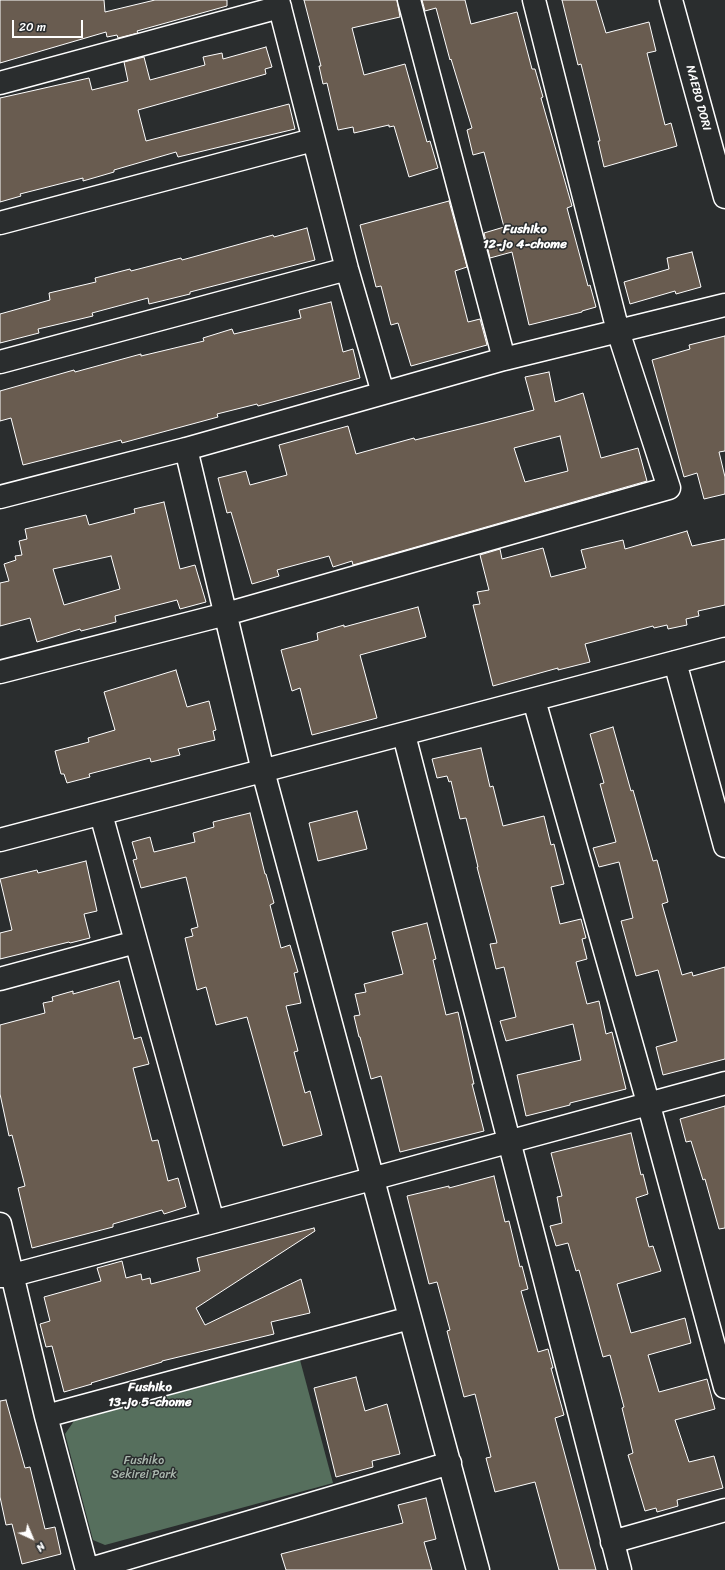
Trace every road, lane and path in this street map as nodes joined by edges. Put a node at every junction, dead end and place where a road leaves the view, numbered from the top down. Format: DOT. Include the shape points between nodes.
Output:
graph roads {
  1 [pos="409,0"];
  2 [pos="534,0"];
  3 [pos="671,0"];
  4 [pos="279,3"];
  5 [pos="0,82"];
  6 [pos="313,140"];
  7 [pos="725,197"];
  8 [pos="0,224"];
  9 [pos="347,269"];
  10 [pos="725,305"];
  11 [pos="618,331"];
  12 [pos="504,359"];
  13 [pos="0,362"];
  14 [pos="382,393"];
  15 [pos="186,449"];
  16 [pos="0,497"];
  17 [pos="226,614"];
  18 [pos="725,649"];
  19 [pos="675,662"];
  20 [pos="0,672"];
  21 [pos="534,700"];
  22 [pos="404,734"];
  23 [pos="263,770"];
  24 [pos="101,814"];
  25 [pos="0,840"];
  26 [pos="725,846"];
  27 [pos="136,942"];
  28 [pos="0,979"];
  29 [pos="725,1083"];
  30 [pos="648,1104"];
  31 [pos="509,1142"];
  32 [pos="373,1179"];
  33 [pos="213,1222"];
  34 [pos="0,1224"];
  35 [pos="6,1276"];
  36 [pos="410,1318"];
  37 [pos="725,1387"];
  38 [pos="46,1416"];
  39 [pos="450,1463"];
  40 [pos="725,1510"];
  41 [pos="612,1542"];
  42 [pos="478,1570"];
  43 [pos="620,1570"];
  1 -- 12 [label="street"];
  2 -- 11 [label="street"];
  3 -- 7 [label="street, NAEBO DORI"];
  4 -- 5 [label="street"];
  4 -- 6 [label="street"];
  6 -- 8 [label="street"];
  6 -- 9 [label="street"];
  9 -- 13 [label="street"];
  9 -- 14 [label="street"];
  10 -- 11 [label="street"];
  11 -- 12 [label="street"];
  11 -- 17 [label="street" via="669,488"];
  12 -- 14 [label="street"];
  14 -- 15 [label="street"];
  15 -- 16 [label="street"];
  15 -- 17 [label="street"];
  17 -- 20 [label="street"];
  17 -- 23 [label="street"];
  18 -- 19 [label="street"];
  19 -- 21 [label="street"];
  19 -- 26 [label="street"];
  21 -- 22 [label="street"];
  21 -- 30 [label="street"];
  22 -- 23 [label="street"];
  22 -- 31 [label="street"];
  23 -- 24 [label="street"];
  23 -- 32 [label="street"];
  24 -- 25 [label="street"];
  24 -- 27 [label="street"];
  27 -- 28 [label="street"];
  27 -- 33 [label="street"];
  29 -- 30 [label="street"];
  30 -- 31 [label="street"];
  30 -- 37 [label="street"];
  31 -- 32 [label="street"];
  31 -- 41 [label="street"];
  32 -- 33 [label="street"];
  32 -- 36 [label="street"];
  33 -- 35 [label="street"];
  34 -- 35 [label="street"];
  35 -- 38 [label="street"];
  36 -- 38 [label="street"];
  36 -- 39 [label="street"];
  38 -- 39 [label="street" via="87,1570"];
  39 -- 42 [label="street"];
  40 -- 41 [label="street"];
  41 -- 43 [label="street"];
}
